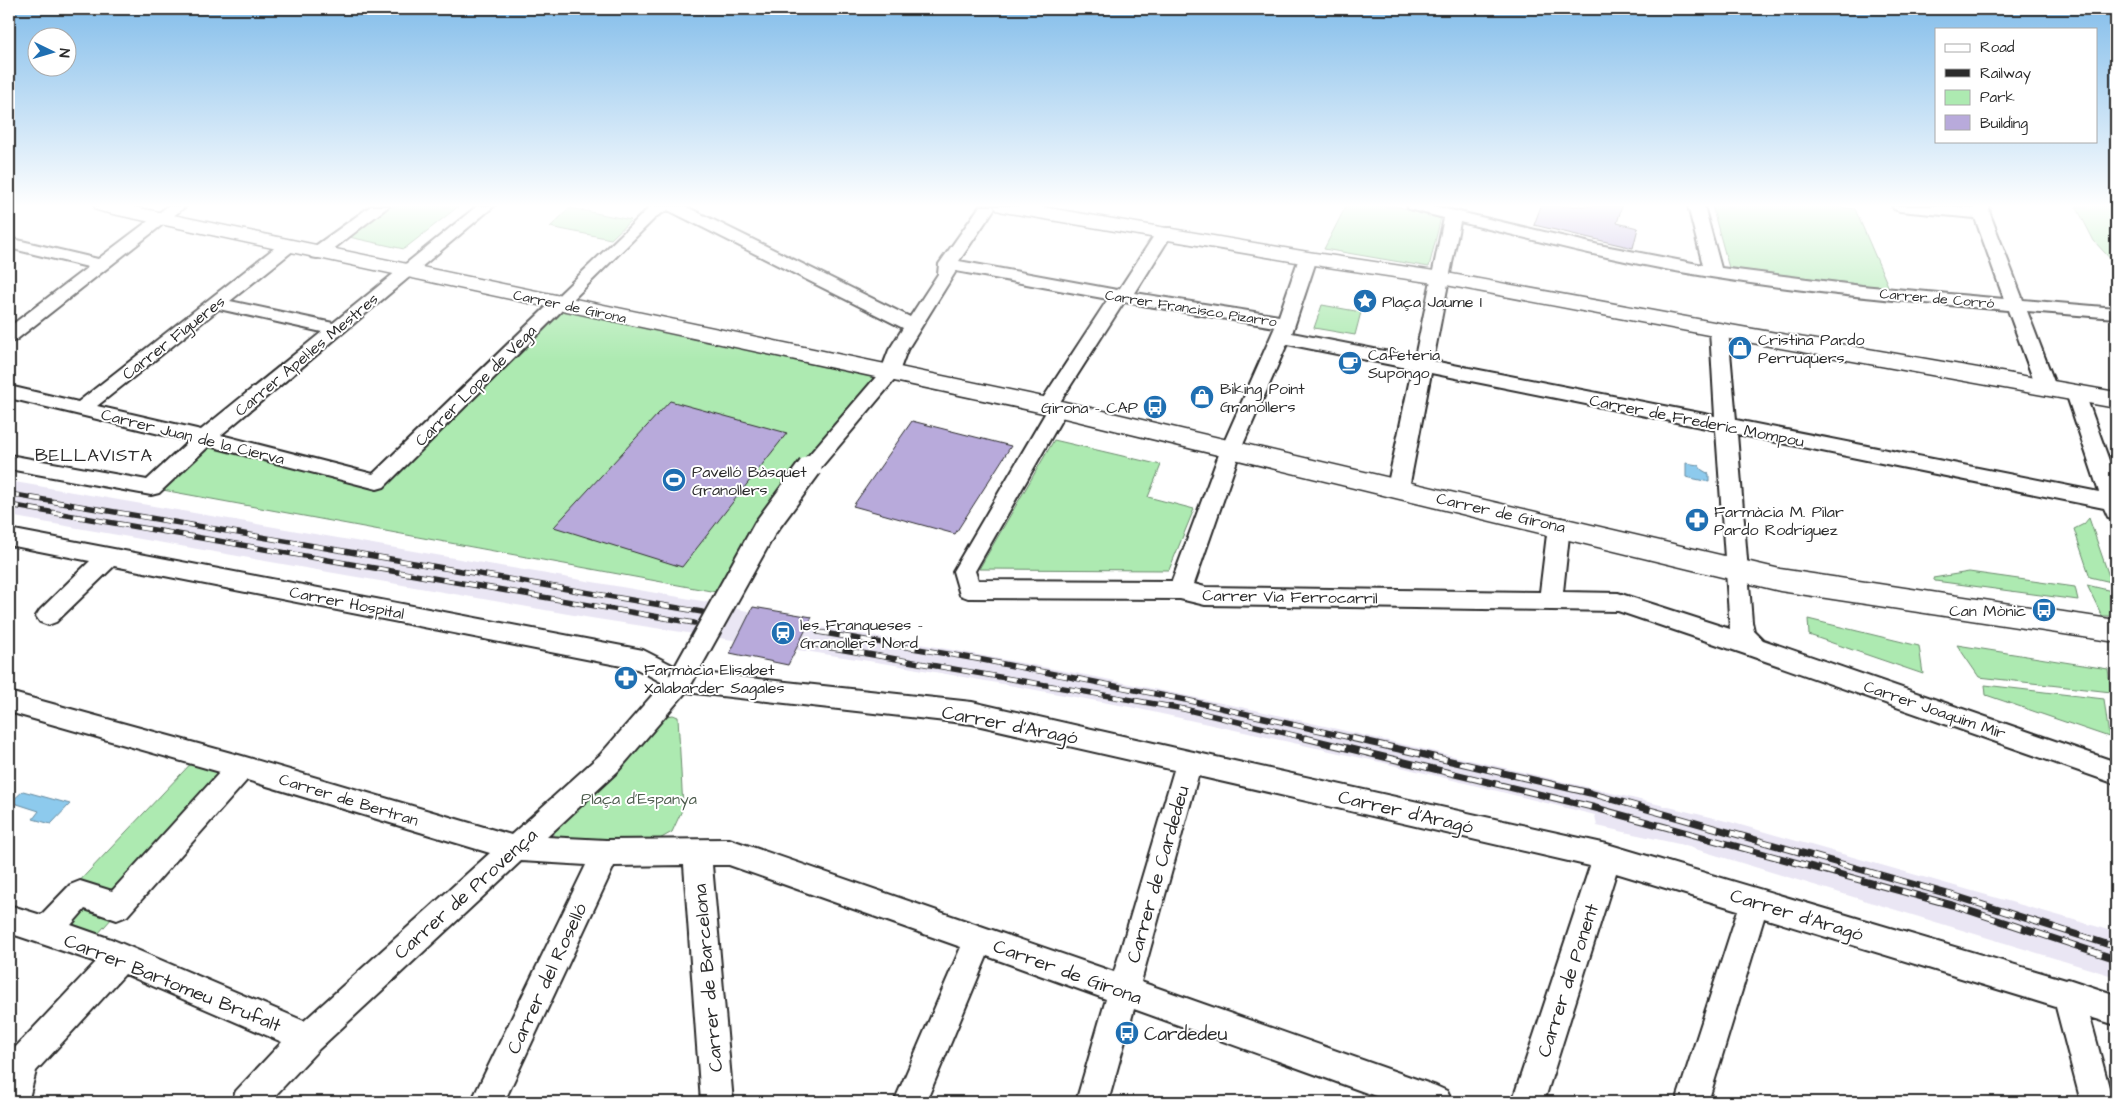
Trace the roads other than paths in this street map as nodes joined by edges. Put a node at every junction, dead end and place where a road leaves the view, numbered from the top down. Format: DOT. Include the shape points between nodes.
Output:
graph roads {
  1 [pos="69,258"];
  2 [pos="112,258"];
  3 [pos="273,258"];
  4 [pos="344,258"];
  5 [pos="422,258"];
  6 [pos="605,258"];
  7 [pos="777,258"];
  8 [pos="953,258"];
  9 [pos="1149,258"];
  10 [pos="1308,258"];
  11 [pos="1446,258"];
  12 [pos="1639,258"];
  13 [pos="1709,258"];
  14 [pos="2000,258"];
  15 [pos="948,264"];
  16 [pos="102,266"];
  17 [pos="406,271"];
  18 [pos="1713,272"];
  19 [pos="1442,278"];
  20 [pos="1119,296"];
  21 [pos="216,303"];
  22 [pos="558,304"];
  23 [pos="2017,305"];
  24 [pos="2116,313"];
  25 [pos="914,326"];
  26 [pos="336,329"];
  27 [pos="1283,330"];
  28 [pos="1719,330"];
  29 [pos="9,336"];
  30 [pos="1423,366"];
  31 [pos="890,373"];
  32 [pos="2046,387"];
  33 [pos="9,392"];
  34 [pos="2076,393"];
  35 [pos="2116,400"];
  36 [pos="1053,407"];
  37 [pos="81,409"];
  38 [pos="1726,426"];
  39 [pos="205,438"];
  40 [pos="1231,449"];
  41 [pos="9,462"];
  42 [pos="376,482"];
  43 [pos="1398,488"];
  44 [pos="2114,506"];
  45 [pos="1559,526"];
  46 [pos="9,537"];
  47 [pos="109,557"];
  48 [pos="1737,568"];
  49 [pos="1180,590"];
  50 [pos="1551,600"];
  51 [pos="48,616"];
  52 [pos="2116,631"];
  53 [pos="1754,647"];
  54 [pos="680,681"];
  55 [pos="9,702"];
  56 [pos="1189,762"];
  57 [pos="242,767"];
  58 [pos="2116,773"];
  59 [pos="514,848"];
  60 [pos="606,853"];
  61 [pos="696,853"];
  62 [pos="1607,857"];
  63 [pos="1755,901"];
  64 [pos="9,919"];
  65 [pos="45,932"];
  66 [pos="979,939"];
  67 [pos="120,958"];
  68 [pos="1124,991"];
  69 [pos="2068,994"];
  70 [pos="2116,1010"];
  71 [pos="308,1038"];
  72 [pos="12,1102"];
  73 [pos="247,1102"];
  74 [pos="487,1102"];
  75 [pos="717,1102"];
  76 [pos="910,1102"];
  77 [pos="1092,1102"];
  78 [pos="1436,1102"];
  79 [pos="1528,1102"];
  80 [pos="1692,1102"];
  81 [pos="2097,1102"];
  1 -- 16 [label="street"];
  2 -- 16 [label="street"];
  3 -- 21 [label="street, Carrer Figueres"];
  4 -- 17 [label="street, Carrer de Girona"];
  5 -- 17 [label="street, Carrer Apel·les Mestres"];
  6 -- 22 [label="street, Carrer Lope de Vega"];
  7 -- 25 [label="street"];
  8 -- 15 [label="street"];
  9 -- 20 [label="street" via="1127,292"];
  10 -- 19 [label="street"];
  10 -- 27 [label="street"];
  11 -- 19 [label="street"];
  12 -- 18 [label="street, Carrer de Corró"];
  13 -- 18 [label="street"];
  14 -- 23 [label="street"];
  15 -- 20 [label="street, Carrer Francisco Pizarro"];
  15 -- 25 [label="street" via="947,274"];
  16 -- 29 [label="street"];
  17 -- 22 [label="street, Carrer de Girona"];
  17 -- 26 [label="street, Carrer Apel·les Mestres"];
  18 -- 23 [label="street, Carrer de Corró" via="1891,295"];
  19 -- 28 [label="street"];
  19 -- 30 [label="street"];
  20 -- 27 [label="street, Carrer Francisco Pizarro"];
  20 -- 36 [label="street"];
  21 -- 26 [label="street"];
  21 -- 37 [label="street, Carrer Figueres"];
  22 -- 31 [label="street, Carrer de Girona"];
  22 -- 42 [label="street, Carrer Lope de Vega"];
  23 -- 24 [label="street, Carrer de Corró"];
  23 -- 32 [label="street"];
  25 -- 31 [label="street" via="898,350"];
  26 -- 39 [label="street, Carrer Apel·les Mestres"];
  27 -- 30 [label="street, Carrer de Frederic Mompou"];
  27 -- 40 [label="street"];
  28 -- 32 [label="street"];
  28 -- 38 [label="street"];
  30 -- 38 [label="street, Carrer de Frederic Mompou"];
  30 -- 43 [label="street"];
  31 -- 36 [label="street, Carrer de Girona"];
  31 -- 54 [label="street, bridge" via="810,467 765,528"];
  32 -- 34 [label="street"];
  33 -- 37 [label="street, Carrer Juan de la Cierva"];
  34 -- 35 [label="street"];
  34 -- 44 [label="street"];
  36 -- 40 [label="street, Carrer de Girona"];
  36 -- 49 [label="street, Carrer Via Ferrocarril" via="964,571 968,589"];
  37 -- 39 [label="street, Carrer Juan de la Cierva"];
  38 -- 44 [label="street, Carrer de Frederic Mompou"];
  38 -- 48 [label="street"];
  39 -- 41 [label="street, Carrer Apel·les Mestres" via="152,488"];
  39 -- 42 [label="street, Carrer Juan de la Cierva"];
  40 -- 43 [label="street, Carrer de Girona"];
  40 -- 49 [label="street"];
  43 -- 45 [label="street, Carrer de Girona"];
  45 -- 48 [label="street, Carrer de Girona"];
  45 -- 50 [label="street"];
  46 -- 47 [label="street, Carrer Hospital"];
  47 -- 51 [label="street"];
  47 -- 54 [label="street, Carrer Hospital" via="643,660"];
  48 -- 52 [label="street, Carrer de Girona" via="1780,580"];
  48 -- 53 [label="street" via="1740,622 1743,635"];
  49 -- 50 [label="street, Carrer Via Ferrocarril" via="1205,596"];
  50 -- 53 [label="street, Carrer Via Ferrocarril" via="1618,602"];
  53 -- 58 [label="street, Carrer Joaquim Mir"];
  54 -- 56 [label="street, Carrer d'Aragó" via="972,713"];
  54 -- 59 [label="street, Carrer de Provença" via="609,763"];
  55 -- 57 [label="street, Carrer de Bertran"];
  56 -- 62 [label="street, Carrer d'Aragó"];
  56 -- 68 [label="street, Carrer de Cardedeu"];
  57 -- 59 [label="street, Carrer de Bertran"];
  57 -- 65 [label="street" via="117,906 80,894"];
  59 -- 60 [label="street, Carrer de Bertran"];
  59 -- 71 [label="street, Carrer de Provença"];
  60 -- 61 [label="street, Carrer de Bertran"];
  60 -- 74 [label="street, Carrer del Roselló"];
  61 -- 66 [label="street, Carrer de Girona" via="729,852"];
  61 -- 75 [label="street, Carrer de Barcelona"];
  62 -- 63 [label="street, Carrer d'Aragó"];
  62 -- 79 [label="street, Carrer de Ponent"];
  63 -- 69 [label="street, Carrer d'Aragó"];
  63 -- 80 [label="street"];
  64 -- 65 [label="street, Carrer Bartomeu Brufalt"];
  65 -- 67 [label="street, Carrer Bartomeu Brufalt"];
  66 -- 68 [label="street, Carrer de Girona"];
  66 -- 76 [label="street"];
  67 -- 71 [label="street, Carrer Bartomeu Brufalt"];
  67 -- 72 [label="street" via="22,1063"];
  68 -- 77 [label="street, Carrer de Cardedeu"];
  68 -- 78 [label="street, Carrer de Girona"];
  69 -- 70 [label="street, Carrer d'Aragó"];
  69 -- 81 [label="street"];
  71 -- 73 [label="street, Carrer de Provença"];
}
